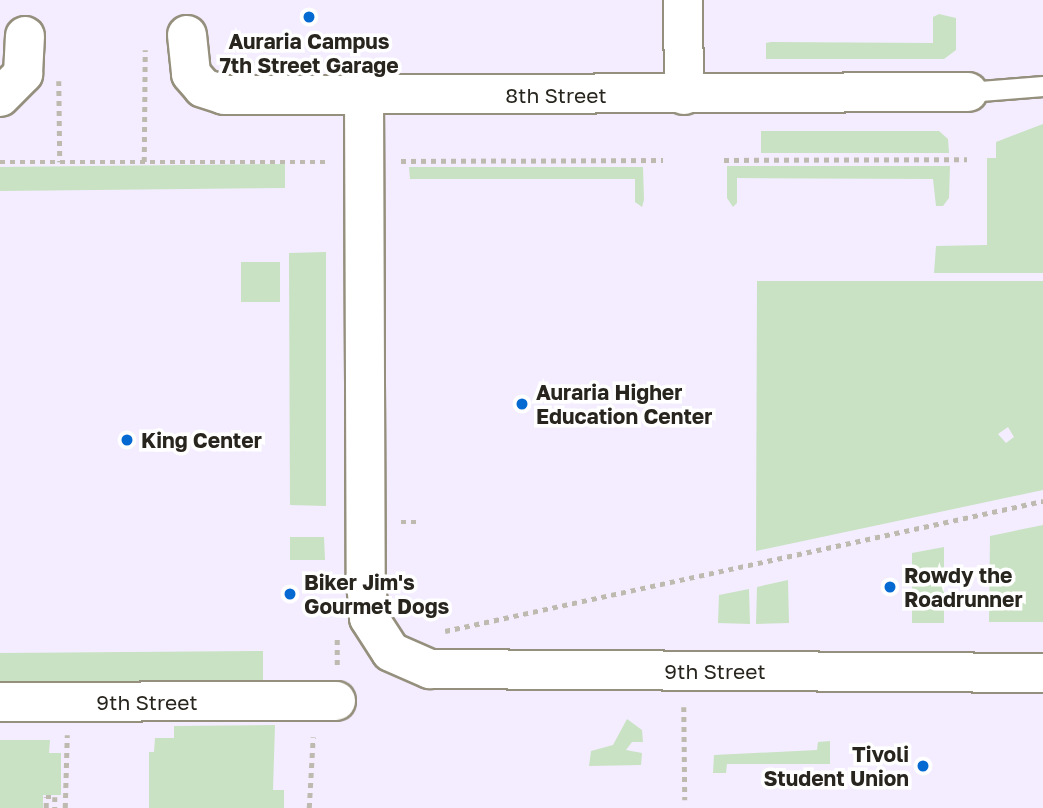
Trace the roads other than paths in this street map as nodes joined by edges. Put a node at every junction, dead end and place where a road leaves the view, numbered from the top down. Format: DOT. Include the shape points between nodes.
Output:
graph roads {
  1 [pos="683,0"];
  2 [pos="187,35"];
  3 [pos="25,36"];
  4 [pos="1043,86"];
  5 [pos="968,92"];
  6 [pos="364,95"];
  7 [pos="684,95"];
  8 [pos="0,96"];
  9 [pos="1043,673"];
  10 [pos="337,701"];
  11 [pos="0,702"];
  1 -- 7 [label="street"];
  2 -- 6 [label="street, 8th Street" via="191,74 213,93"];
  3 -- 8 [label="street" via="23,74"];
  4 -- 5 [label="lane"];
  5 -- 7 [label="street, 8th Street"];
  6 -- 7 [label="street, 8th Street"];
  6 -- 9 [label="street, 9th Street" via="366,582 369,618 391,652 430,669"];
  10 -- 11 [label="street, 9th Street"];
}
